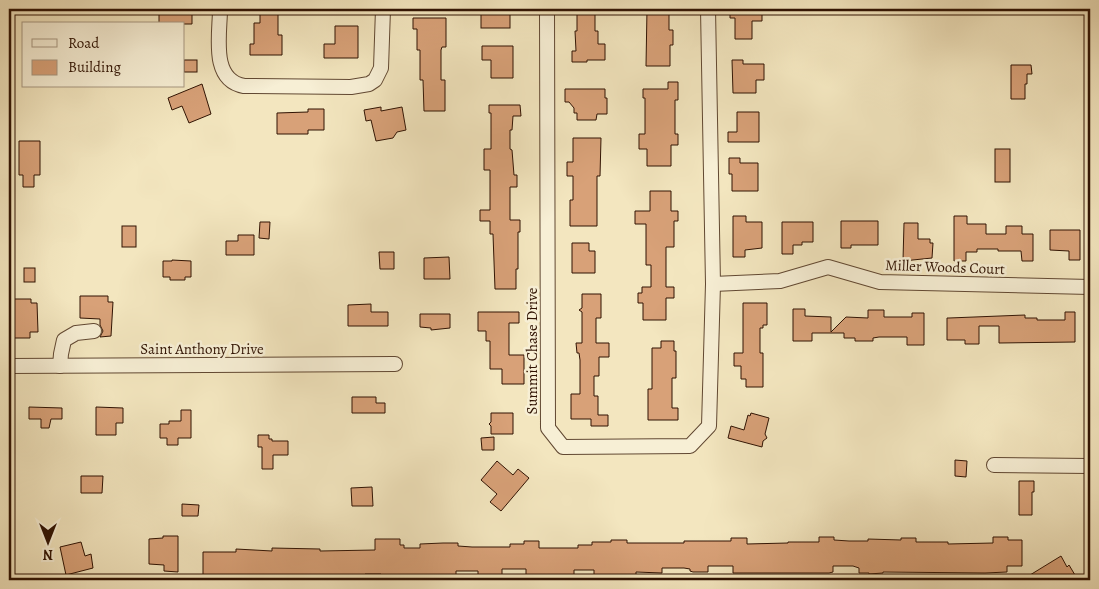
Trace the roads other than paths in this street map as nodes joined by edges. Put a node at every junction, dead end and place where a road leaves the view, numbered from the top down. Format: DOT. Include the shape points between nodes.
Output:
graph roads {
  1 [pos="220,9"];
  2 [pos="383,9"];
  3 [pos="547,9"];
  4 [pos="708,9"];
  5 [pos="713,284"];
  6 [pos="1090,287"];
  7 [pos="94,331"];
  8 [pos="395,364"];
  9 [pos="9,366"];
  10 [pos="60,366"];
  11 [pos="994,465"];
  12 [pos="1090,466"];
  1 -- 2 [label="street" via="220,60 224,74 232,83 244,86 352,87 369,84 379,74 383,55"];
  3 -- 5 [label="street, Summit Chase Drive" via="548,428 563,447 690,446 709,426"];
  4 -- 5 [label="street, Summit Chase Drive"];
  5 -- 6 [label="street, Miller Woods Court" via="780,281 828,267 880,282"];
  7 -- 10 [label="street" via="76,333 64,340"];
  8 -- 10 [label="street, Saint Anthony Drive"];
  9 -- 10 [label="street, Saint Anthony Drive"];
  11 -- 12 [label="street"];
}
